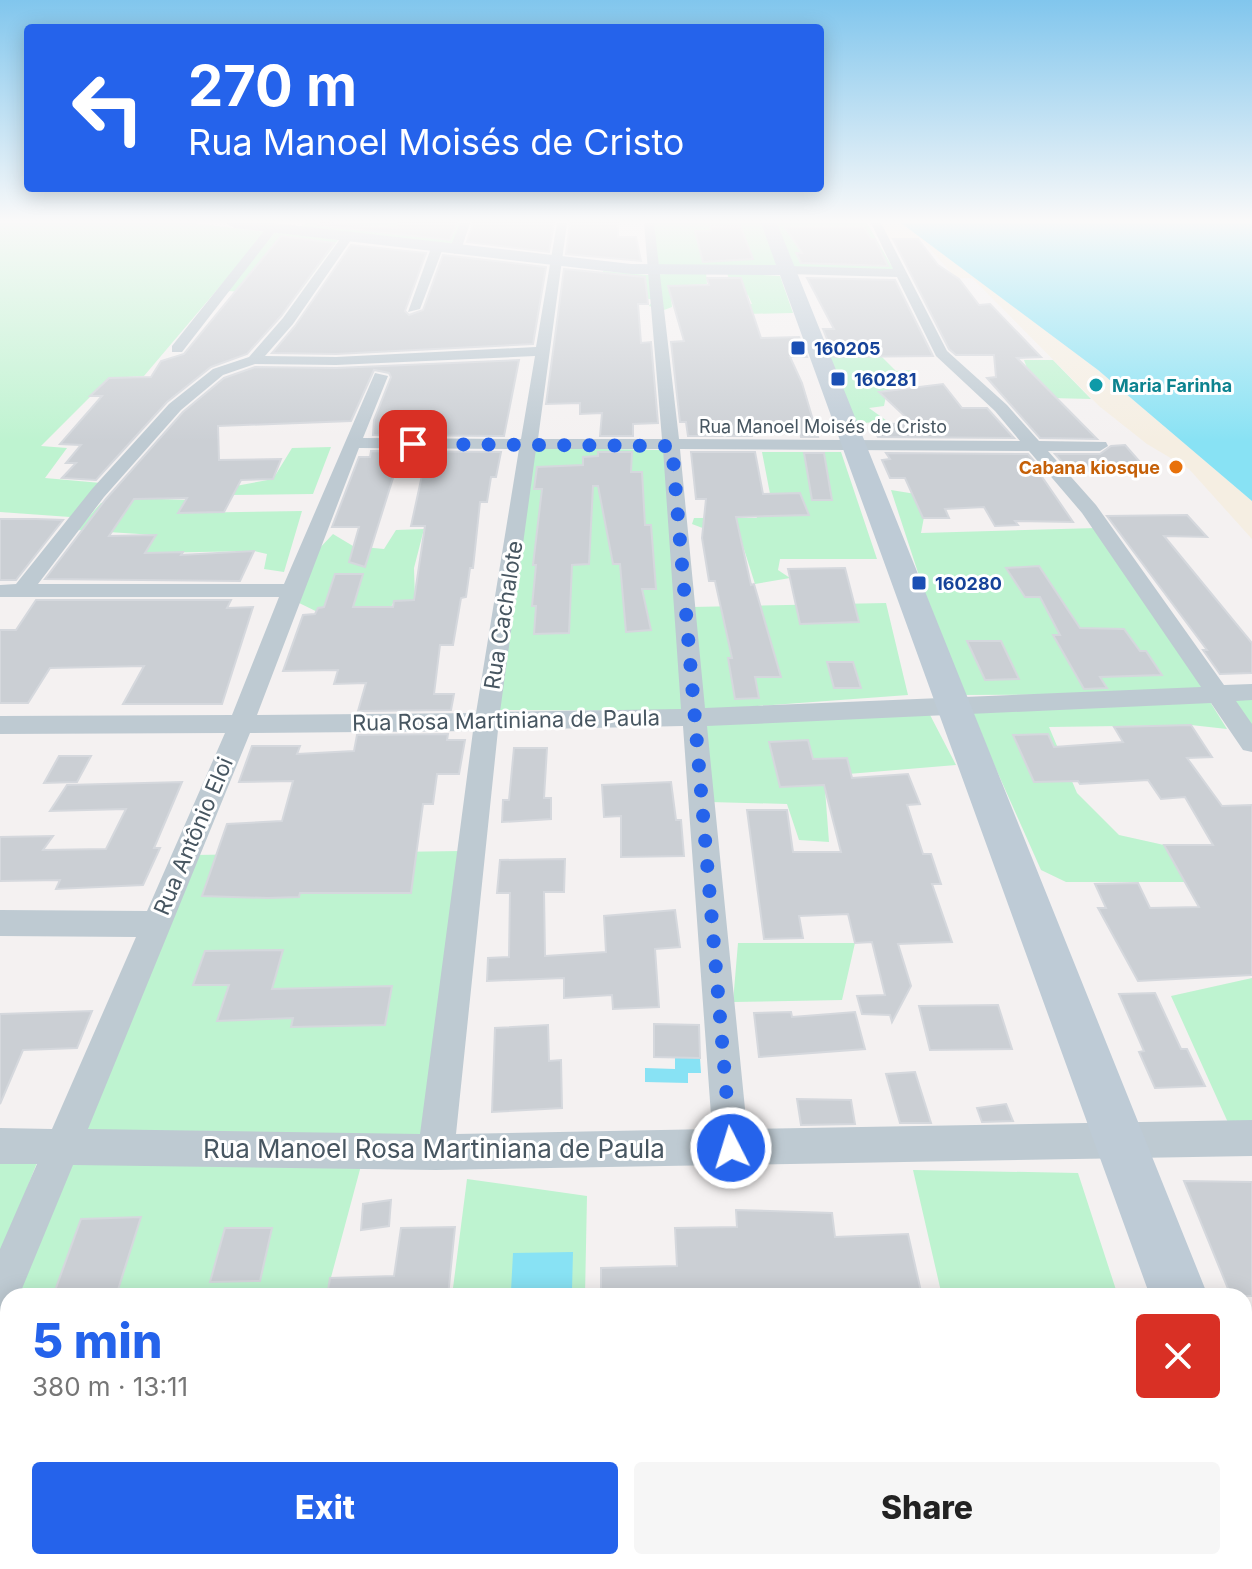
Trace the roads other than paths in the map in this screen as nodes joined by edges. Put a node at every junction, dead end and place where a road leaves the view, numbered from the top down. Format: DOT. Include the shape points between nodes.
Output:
graph roads {
  1 [pos="225,296"];
  2 [pos="305,296"];
  3 [pos="420,296"];
  4 [pos="550,296"];
  5 [pos="658,296"];
  6 [pos="797,296"];
  7 [pos="912,296"];
  8 [pos="413,309"];
  9 [pos="177,349"];
  10 [pos="542,351"];
  11 [pos="254,360"];
  12 [pos="380,376"];
  13 [pos="354,443"];
  14 [pos="529,445"];
  15 [pos="855,445"];
  16 [pos="672,446"];
  17 [pos="1036,446"];
  18 [pos="1100,446"];
  19 [pos="292,590"];
  20 [pos="0,591"];
  21 [pos="22,591"];
  22 [pos="1252,692"];
  23 [pos="1221,694"];
  24 [pos="953,711"];
  25 [pos="694,717"];
  26 [pos="487,720"];
  27 [pos="241,724"];
  28 [pos="0,725"];
  29 [pos="1252,743"];
  30 [pos="0,923"];
  31 [pos="156,924"];
  32 [pos="1252,1138"];
  33 [pos="1120,1141"];
  34 [pos="61,1144"];
  35 [pos="0,1146"];
  36 [pos="731,1148"];
  37 [pos="436,1152"];
  38 [pos="3,1288"];
  39 [pos="1176,1288"];
  1 -- 9 [label="street"];
  2 -- 11 [label="street"];
  3 -- 8 [label="street"];
  4 -- 10 [label="street, Rua Cachalote"];
  5 -- 16 [label="street"];
  6 -- 15 [label="main road"];
  7 -- 17 [label="street" via="941,353"];
  10 -- 11 [label="street"];
  10 -- 14 [label="street, Rua Cachalote"];
  11 -- 21 [label="street" via="218,372 175,407 98,493"];
  12 -- 13 [label="street, Rua Antônio Eloi"];
  13 -- 14 [label="street, Rua Manoel Moisés de Cristo"];
  13 -- 19 [label="street, Rua Antônio Eloi"];
  14 -- 16 [label="street, Rua Manoel Moisés de Cristo"];
  14 -- 26 [label="street, Rua Cachalote"];
  15 -- 16 [label="street, Rua Manoel Moisés de Cristo"];
  15 -- 17 [label="street, Rua Manoel Moisés de Cristo"];
  15 -- 24 [label="main road"];
  16 -- 25 [label="street"];
  17 -- 18 [label="street, Rua Manoel Moisés de Cristo"];
  17 -- 23 [label="street" via="1089,509"];
  19 -- 21 [label="street"];
  19 -- 27 [label="street, Rua Antônio Eloi"];
  20 -- 21 [label="street"];
  22 -- 23 [label="street, Rua Rosa Martiniana de Paula"];
  23 -- 24 [label="street, Rua Rosa Martiniana de Paula"];
  23 -- 29 [label="street"];
  24 -- 25 [label="street, Rua Rosa Martiniana de Paula"];
  24 -- 33 [label="main road"];
  25 -- 26 [label="street, Rua Rosa Martiniana de Paula"];
  25 -- 36 [label="street"];
  26 -- 27 [label="street, Rua Rosa Martiniana de Paula"];
  26 -- 37 [label="street, Rua Cachalote"];
  27 -- 28 [label="street, Rua Rosa Martiniana de Paula"];
  27 -- 31 [label="street, Rua Antônio Eloi"];
  30 -- 31 [label="street"];
  31 -- 34 [label="street, Rua Antônio Eloi"];
  32 -- 33 [label="street, Rua Manoel Rosa Martiniana de Paula"];
  33 -- 36 [label="street, Rua Manoel Rosa Martiniana de Paula"];
  33 -- 39 [label="main road"];
  34 -- 35 [label="street, Rua Manoel Rosa Martiniana de Paula"];
  34 -- 37 [label="street, Rua Manoel Rosa Martiniana de Paula"];
  34 -- 38 [label="street, Rua Antônio Eloi"];
  36 -- 37 [label="street, Rua Manoel Rosa Martiniana de Paula"];
}
